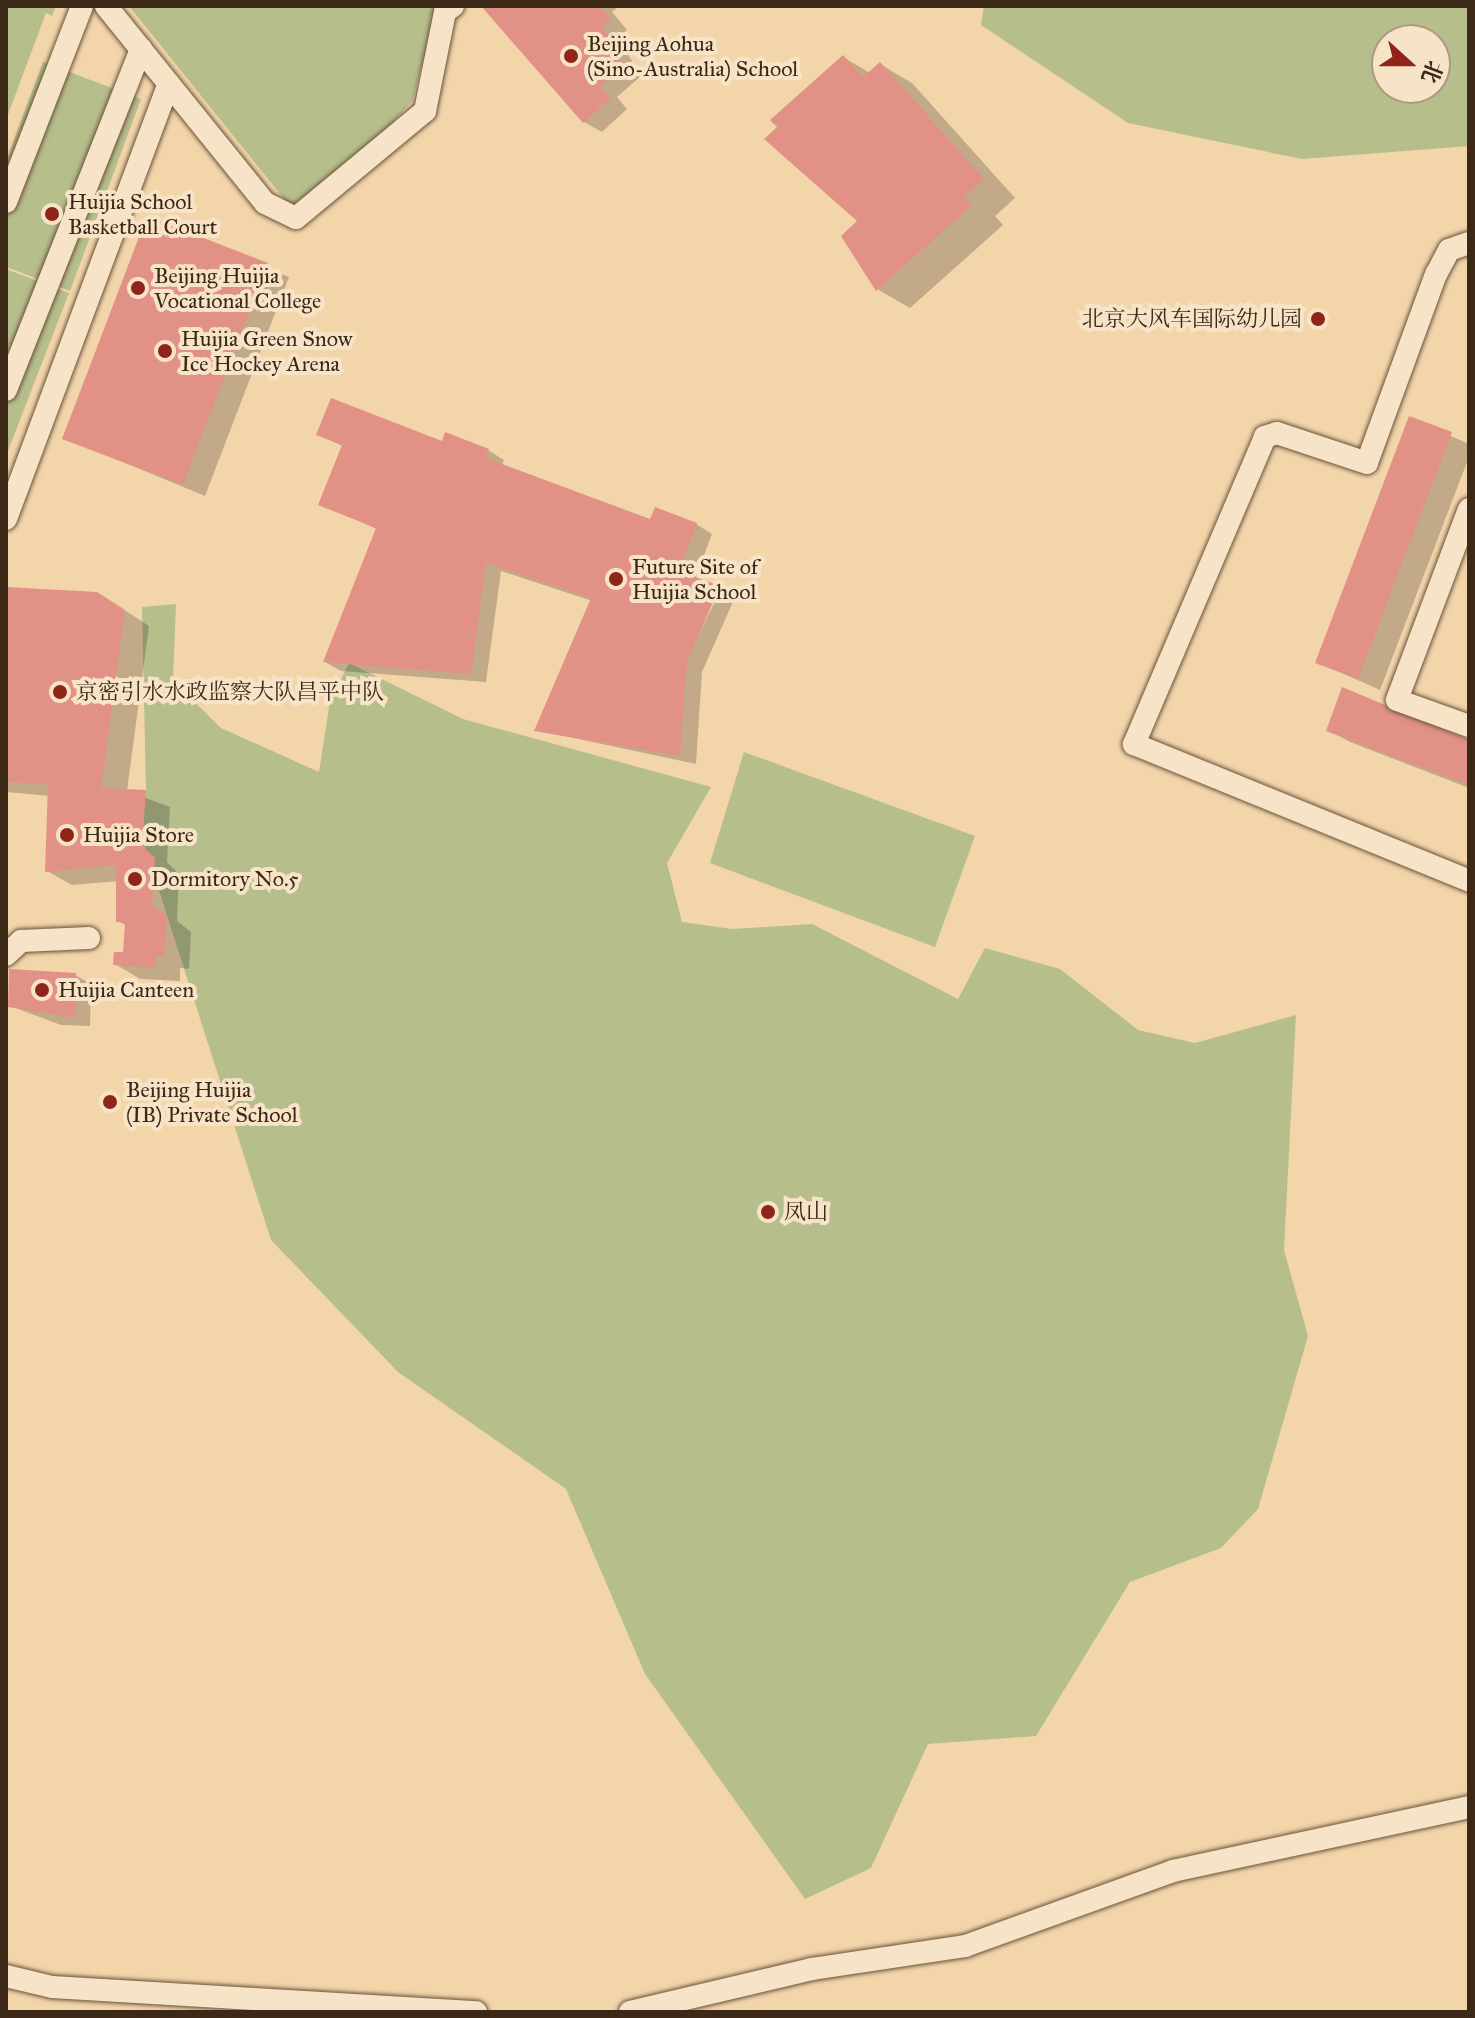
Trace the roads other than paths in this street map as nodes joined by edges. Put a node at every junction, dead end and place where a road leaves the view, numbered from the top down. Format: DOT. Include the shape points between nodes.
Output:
graph roads {
  1 [pos="82,6"];
  2 [pos="106,6"];
  3 [pos="453,6"];
  4 [pos="141,49"];
  5 [pos="169,84"];
  6 [pos="6,202"];
  7 [pos="1469,243"];
  8 [pos="6,390"];
  9 [pos="1469,509"];
  10 [pos="6,519"];
  11 [pos="1469,726"];
  12 [pos="1469,881"];
  13 [pos="89,938"];
  14 [pos="6,955"];
  15 [pos="1469,1807"];
  16 [pos="6,1976"];
  17 [pos="476,2012"];
  18 [pos="630,2012"];
  1 -- 6 [label="street"];
  2 -- 4 [label="street"];
  3 -- 5 [label="street" via="445,12 425,111 296,218 265,203"];
  4 -- 5 [label="street"];
  4 -- 8 [label="street"];
  5 -- 10 [label="street"];
  7 -- 12 [label="street" via="1449,250 1436,274 1367,463 1277,433 1265,437 1134,744"];
  9 -- 11 [label="street" via="1397,700"];
  13 -- 14 [label="street" via="21,941"];
  15 -- 18 [label="street" via="1173,1871 965,1946 812,1969"];
  16 -- 17 [label="street" via="52,1987"];
}
